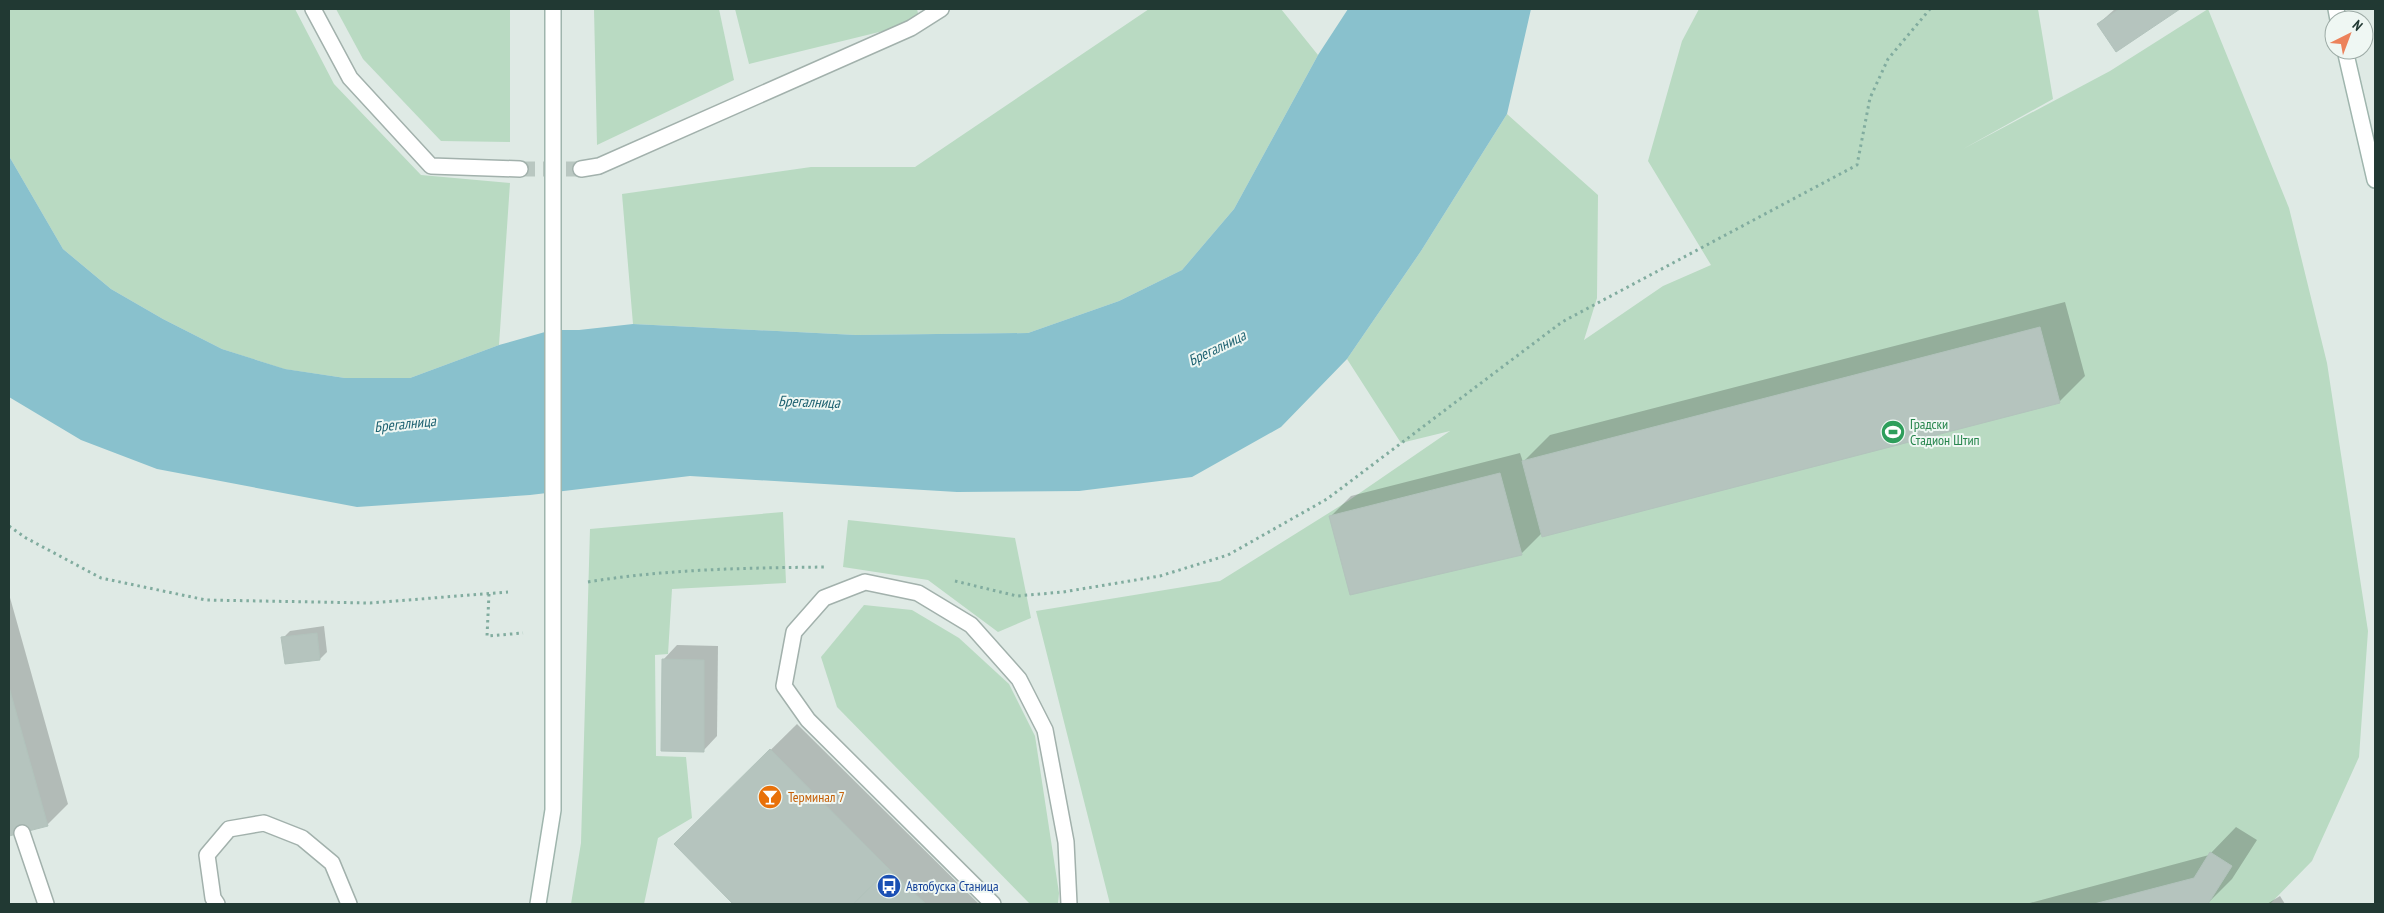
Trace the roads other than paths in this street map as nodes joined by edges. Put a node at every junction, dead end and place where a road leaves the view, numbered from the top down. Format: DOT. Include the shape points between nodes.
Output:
graph roads {
  1 [pos="313,9"];
  2 [pos="553,9"];
  3 [pos="941,9"];
  4 [pos="2347,60"];
  5 [pos="520,169"];
  6 [pos="581,169"];
  7 [pos="2375,180"];
  8 [pos="22,833"];
  9 [pos="46,904"];
  10 [pos="217,904"];
  11 [pos="349,904"];
  12 [pos="538,904"];
  13 [pos="993,904"];
  14 [pos="1069,904"];
  1 -- 5 [label="street" via="350,78 431,166"];
  2 -- 12 [label="street" via="553,810"];
  3 -- 6 [label="street" via="902,32 599,166"];
  4 -- 7 [label="street"];
  8 -- 9 [label="street"];
  10 -- 11 [label="street" via="207,855 229,829 264,824 302,838 332,863"];
  13 -- 14 [label="street" via="808,720 784,686 794,632 824,598 865,582 918,593 971,625 1020,679 1045,730 1066,842"];
}
